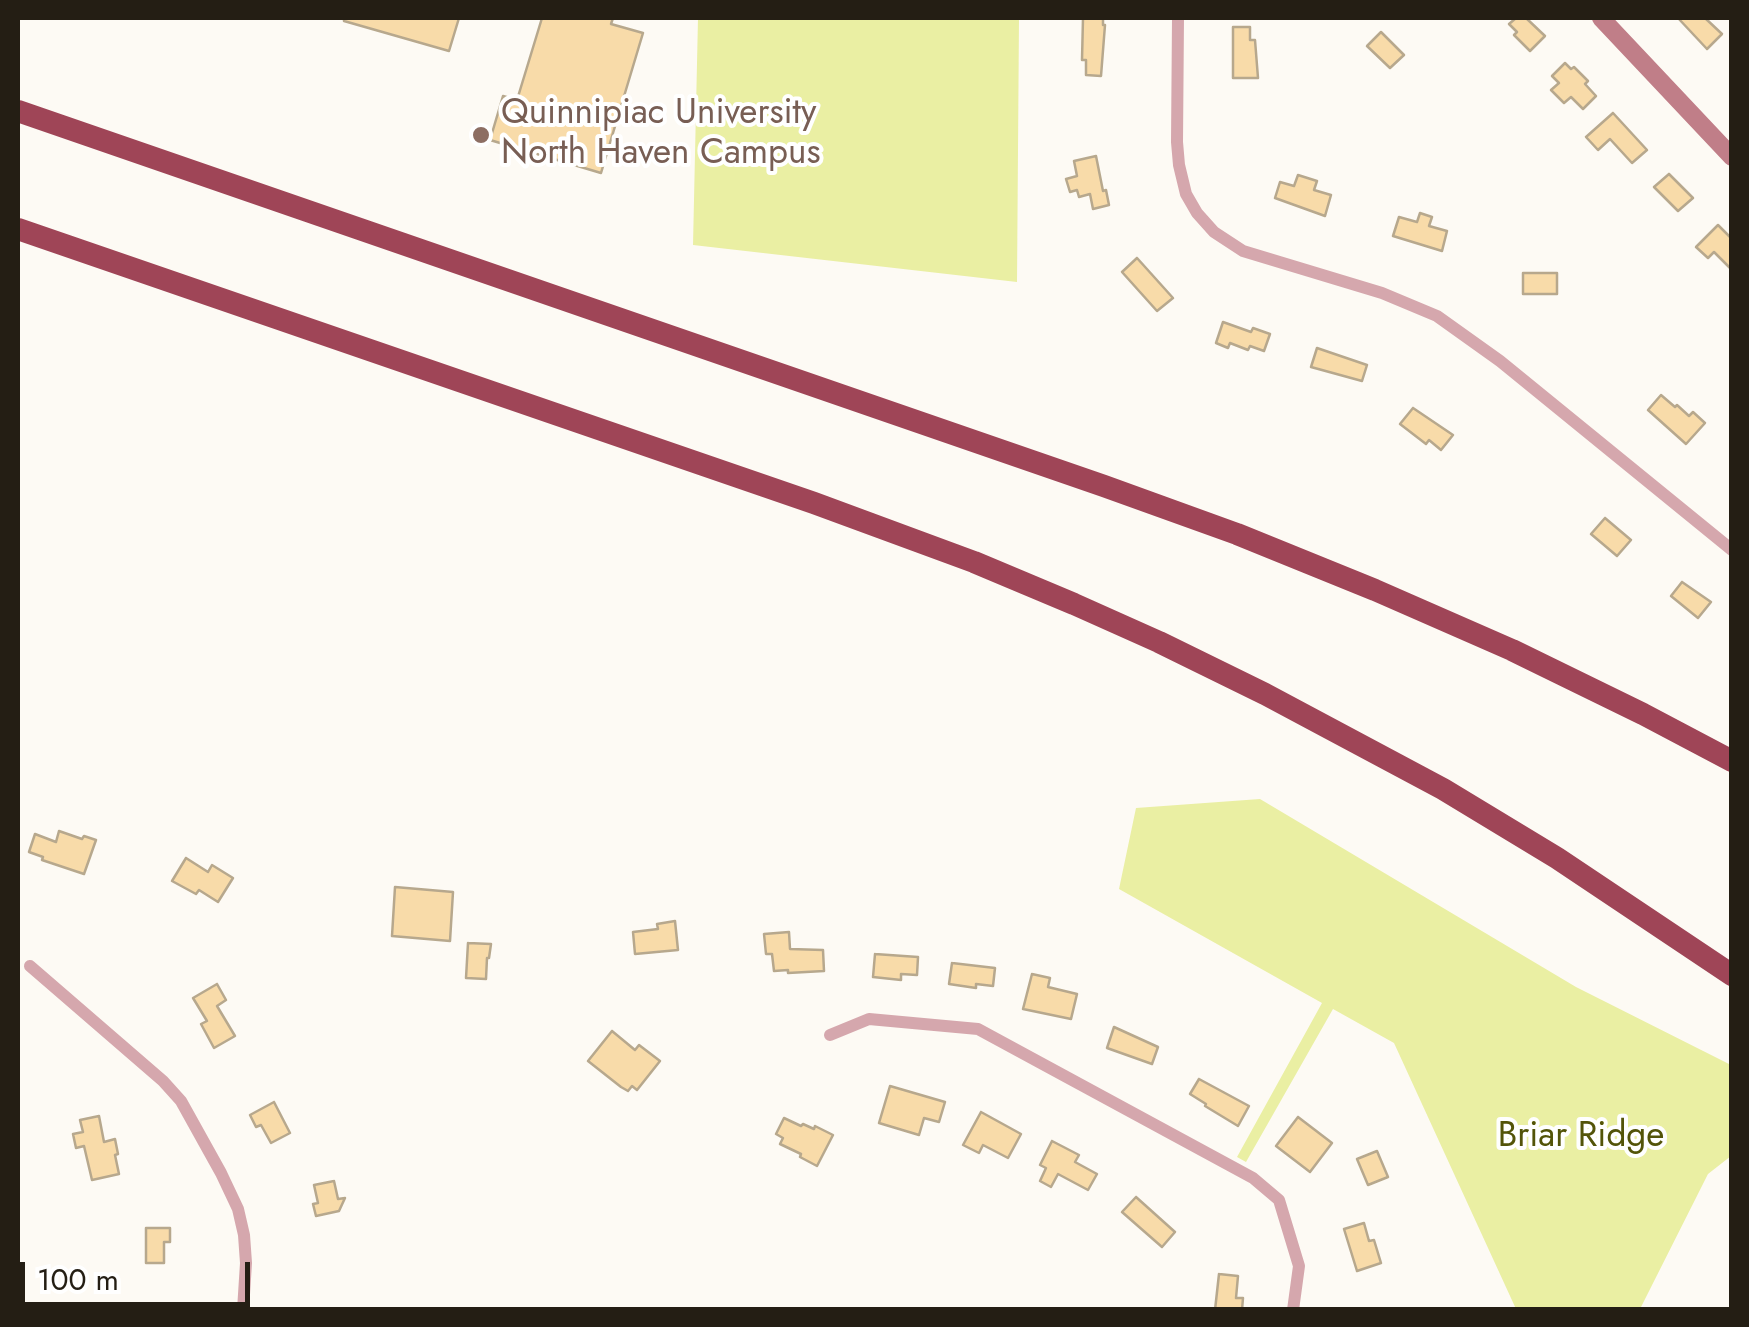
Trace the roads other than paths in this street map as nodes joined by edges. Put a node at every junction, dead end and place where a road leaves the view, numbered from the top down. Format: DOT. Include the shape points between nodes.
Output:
graph roads {
  1 [pos="1178,18"];
  2 [pos="1601,18"];
  3 [pos="18,110"];
  4 [pos="1732,157"];
  5 [pos="18,228"];
  6 [pos="1732,550"];
  7 [pos="1732,761"];
  8 [pos="30,966"];
  9 [pos="1732,974"];
  10 [pos="830,1036"];
  11 [pos="243,1310"];
  12 [pos="1293,1310"];
  1 -- 6 [label="street" via="1179,165 1186,194 1214,232 1243,251 1437,316"];
  2 -- 4 [label="street"];
  3 -- 7 [label="highway" via="1237,534 1512,650"];
  5 -- 9 [label="highway" via="814,503 1074,604 1202,662 1426,779"];
  8 -- 11 [label="street" via="181,1101 238,1209 245,1249"];
  10 -- 12 [label="street" via="869,1019 978,1029 1253,1178 1279,1200 1299,1266"];
}
